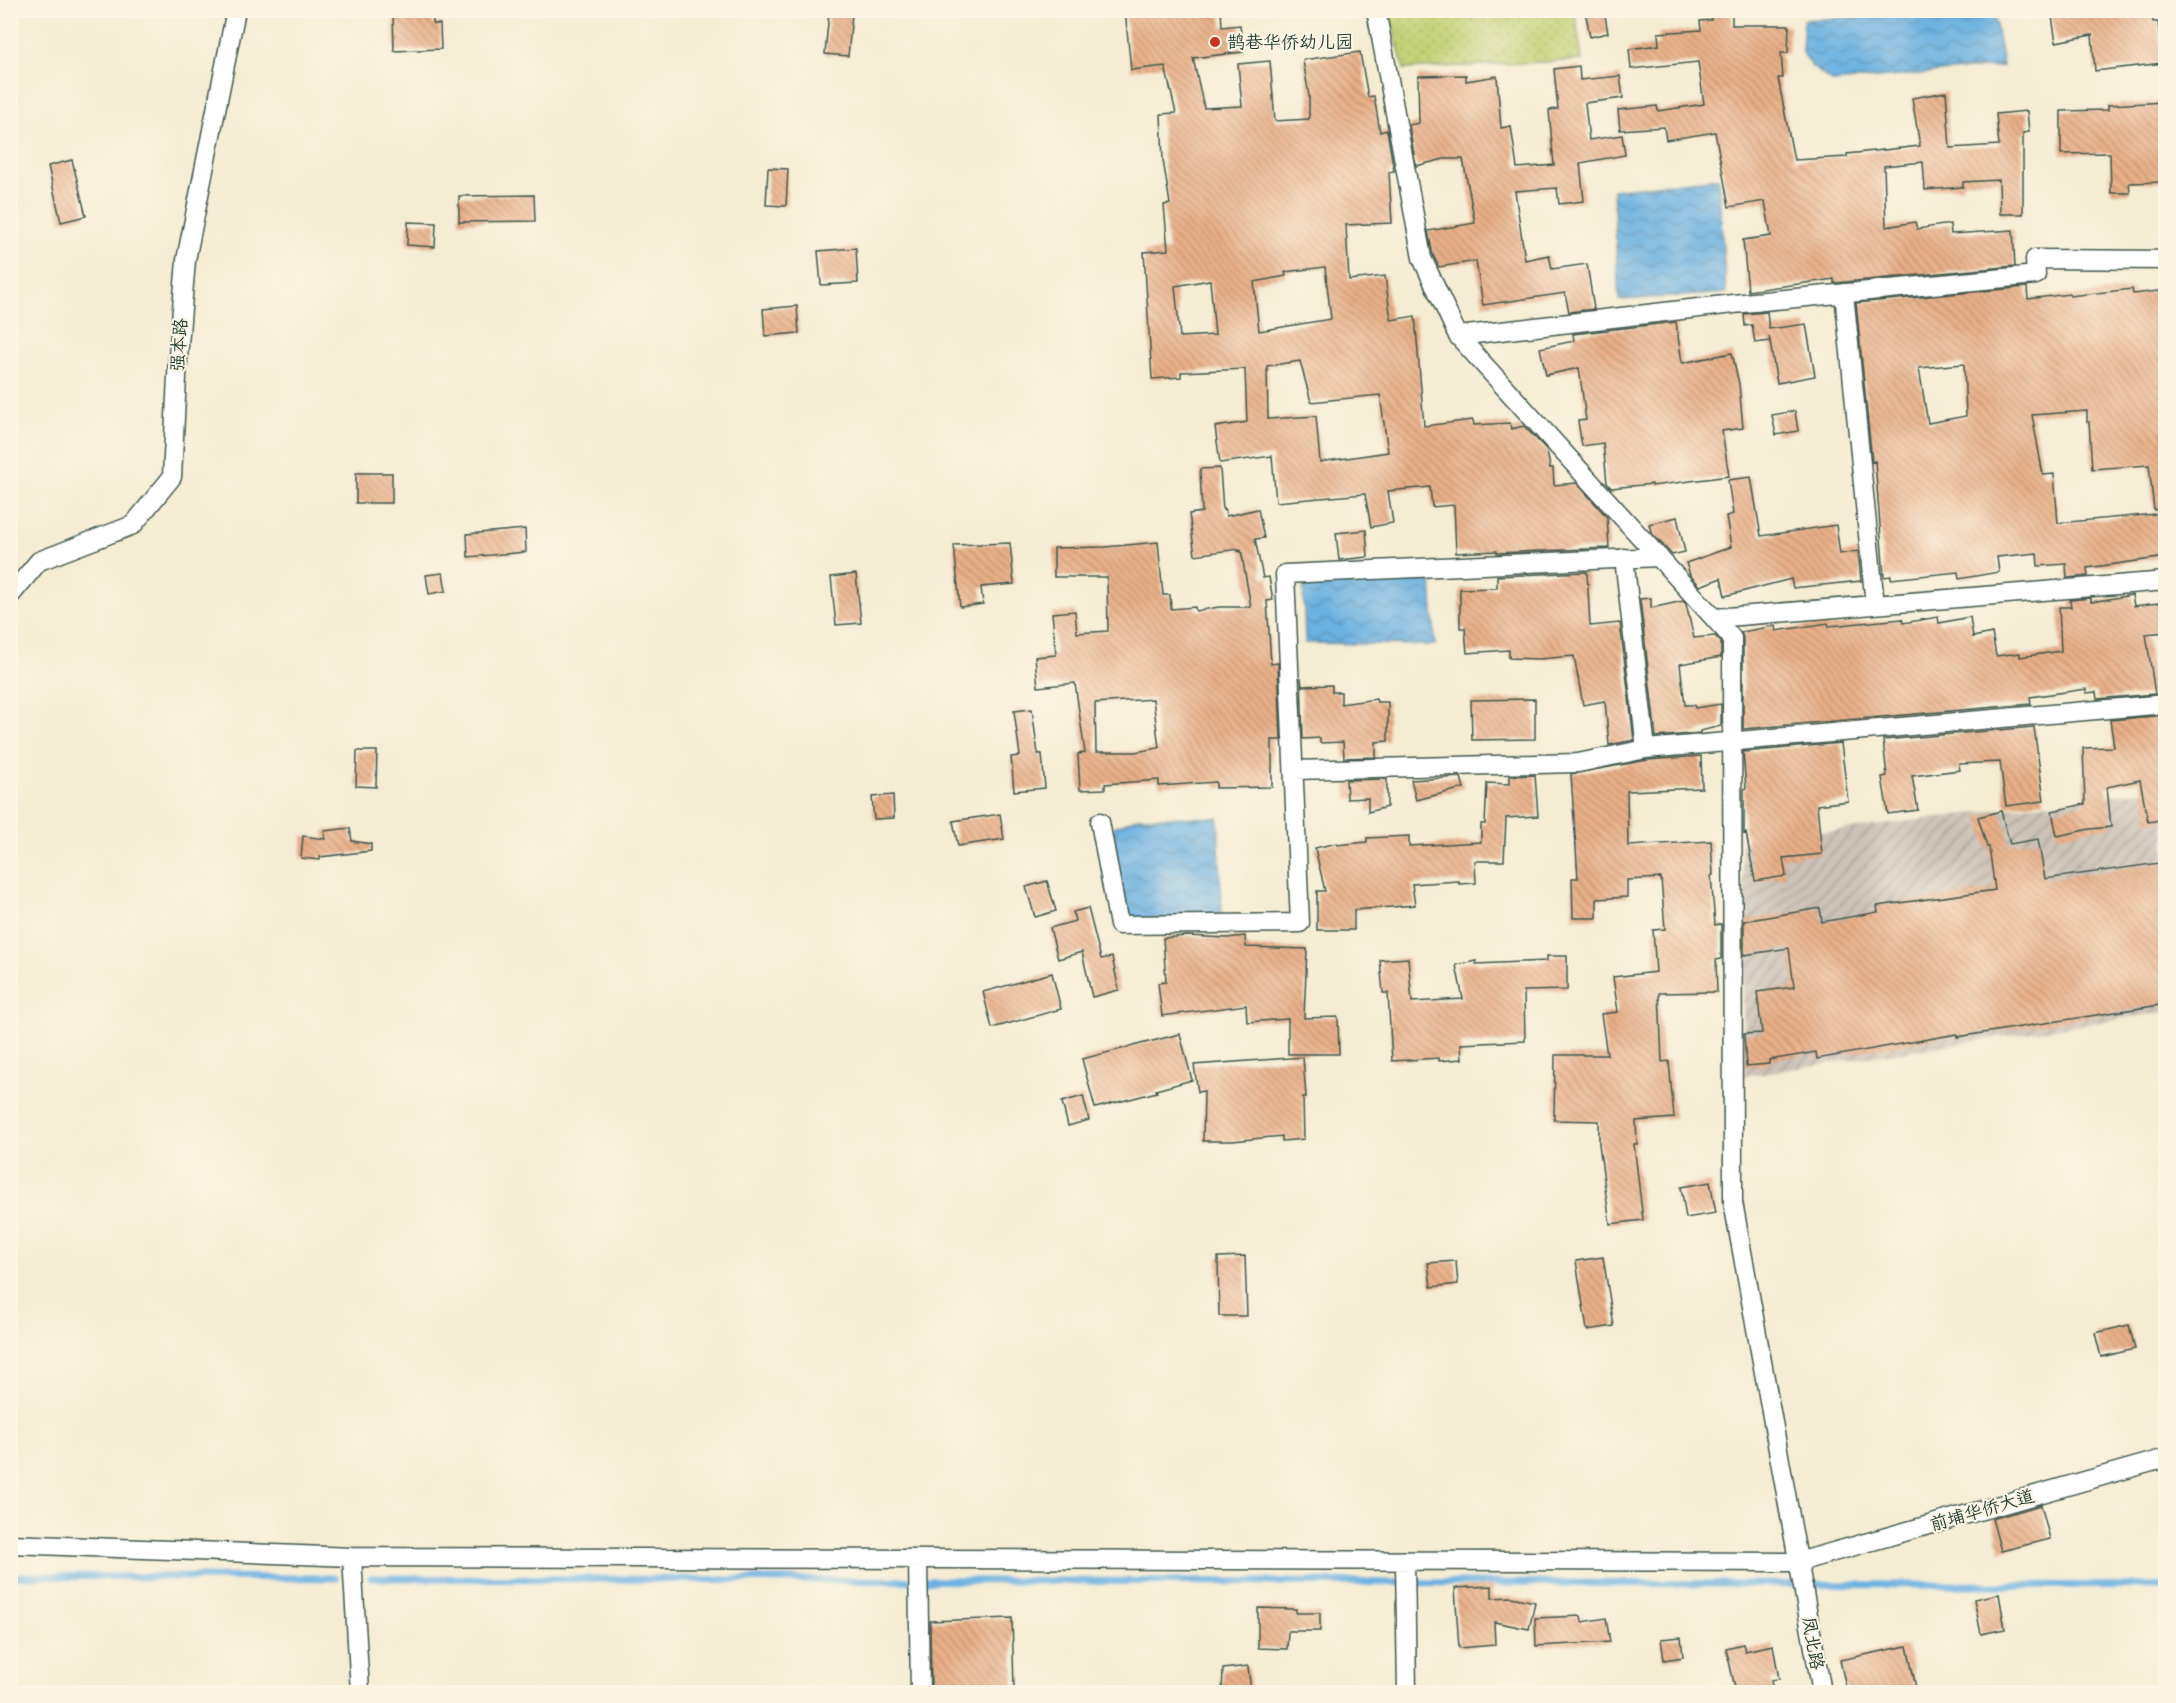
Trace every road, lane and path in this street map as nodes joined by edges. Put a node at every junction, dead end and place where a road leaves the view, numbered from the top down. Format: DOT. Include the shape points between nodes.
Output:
graph roads {
  1 [pos="236,10"];
  2 [pos="1376,10"];
  3 [pos="2166,260"];
  4 [pos="1844,293"];
  5 [pos="1458,336"];
  6 [pos="1659,557"];
  7 [pos="1624,558"];
  8 [pos="2166,581"];
  9 [pos="10,596"];
  10 [pos="1875,605"];
  11 [pos="1715,618"];
  12 [pos="2166,704"];
  13 [pos="1732,741"];
  14 [pos="1646,749"];
  15 [pos="1294,770"];
  16 [pos="1100,822"];
  17 [pos="2166,1458"];
  18 [pos="10,1544"];
  19 [pos="352,1557"];
  20 [pos="919,1573"];
  21 [pos="1405,1575"];
  22 [pos="1801,1577"];
  23 [pos="360,1692"];
  24 [pos="920,1692"];
  25 [pos="1407,1692"];
  26 [pos="1821,1692"];
  1 -- 9 [label="street, 强本路" via="186,260 172,477 133,525 39,561"];
  2 -- 5 [label="street, 凤北路" via="1422,258"];
  3 -- 4 [label="street" via="2036,259 2036,275"];
  4 -- 5 [label="street"];
  4 -- 10 [label="street"];
  5 -- 6 [label="street, 凤北路"];
  6 -- 7 [label="street"];
  6 -- 11 [label="street, 凤北路"];
  7 -- 14 [label="street"];
  7 -- 15 [label="street" via="1286,574"];
  8 -- 10 [label="street"];
  10 -- 11 [label="street"];
  11 -- 13 [label="street, 凤北路" via="1732,638"];
  12 -- 13 [label="street"];
  13 -- 14 [label="street"];
  13 -- 22 [label="street, 凤北路" via="1733,1202"];
  14 -- 15 [label="street" via="1578,763"];
  15 -- 16 [label="street" via="1300,923 1119,925"];
  17 -- 22 [label="street, 前埔华侨大道"];
  18 -- 19 [label="street, 前埔华侨大道"];
  19 -- 20 [label="street, 前埔华侨大道"];
  19 -- 23 [label="street"];
  20 -- 21 [label="street, 前埔华侨大道"];
  20 -- 24 [label="street"];
  21 -- 22 [label="street, 前埔华侨大道"];
  21 -- 25 [label="street"];
  22 -- 26 [label="street, 凤北路"];
}
